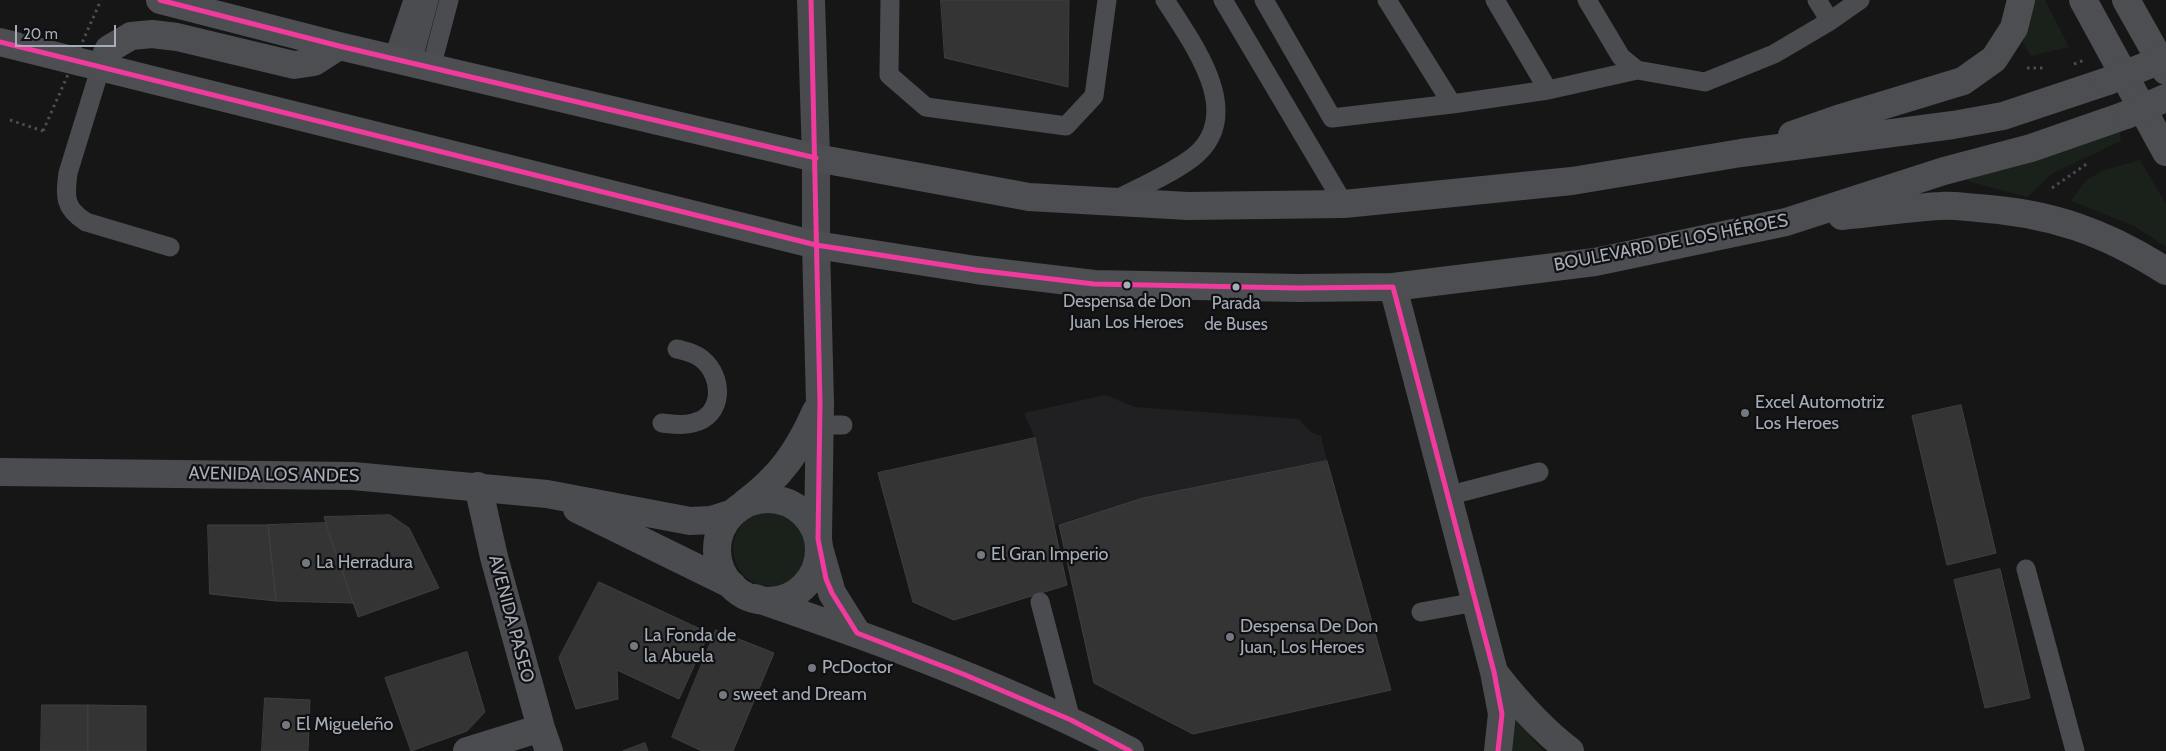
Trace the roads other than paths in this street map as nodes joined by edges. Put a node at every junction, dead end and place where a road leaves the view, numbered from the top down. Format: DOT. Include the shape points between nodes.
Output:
graph roads {
  1 [pos="160,0"];
  2 [pos="413,0"];
  3 [pos="429,0"];
  4 [pos="449,0"];
  5 [pos="811,0"];
  6 [pos="890,0"];
  7 [pos="1107,0"];
  8 [pos="1165,0"];
  9 [pos="1223,0"];
  10 [pos="1264,0"];
  11 [pos="1387,0"];
  12 [pos="1495,0"];
  13 [pos="1587,0"];
  14 [pos="1817,0"];
  15 [pos="1860,0"];
  16 [pos="2021,0"];
  17 [pos="2083,0"];
  18 [pos="2126,0"];
  19 [pos="1830,21"];
  20 [pos="0,42"];
  21 [pos="339,46"];
  22 [pos="2166,58"];
  23 [pos="412,63"];
  24 [pos="101,66"];
  25 [pos="1637,70"];
  26 [pos="2166,71"];
  27 [pos="1548,90"];
  28 [pos="2166,98"];
  29 [pos="1452,104"];
  30 [pos="2166,152"];
  31 [pos="1740,153"];
  32 [pos="816,158"];
  33 [pos="1111,202"];
  34 [pos="1344,204"];
  35 [pos="1786,222"];
  36 [pos="816,245"];
  37 [pos="170,247"];
  38 [pos="2166,271"];
  39 [pos="1393,287"];
  40 [pos="677,349"];
  41 [pos="828,418"];
  42 [pos="662,424"];
  43 [pos="0,472"];
  44 [pos="1539,472"];
  45 [pos="478,486"];
  46 [pos="547,494"];
  47 [pos="1447,496"];
  48 [pos="737,510"];
  49 [pos="819,545"];
  50 [pos="2026,569"];
  51 [pos="744,592"];
  52 [pos="1040,602"];
  53 [pos="1476,602"];
  54 [pos="1422,612"];
  55 [pos="857,633"];
  56 [pos="1494,672"];
  57 [pos="1071,720"];
  58 [pos="545,739"];
  59 [pos="468,751"];
  60 [pos="1130,751"];
  61 [pos="1498,751"];
  62 [pos="1570,751"];
  63 [pos="2075,751"];
  1 -- 21 [label="main road"];
  2 -- 23 [label="lane"];
  3 -- 23 [label="lane"];
  4 -- 23 [label="lane"];
  5 -- 32 [label="street, AVENIDA LOS ANDES"];
  6 -- 7 [label="lane" via="889,75 926,107 1066,126 1094,96"];
  8 -- 33 [label="lane" via="1193,44 1215,92 1217,113 1212,134 1193,157 1155,181"];
  9 -- 34 [label="lane"];
  10 -- 29 [label="lane" via="1332,118"];
  11 -- 29 [label="lane"];
  12 -- 27 [label="lane"];
  13 -- 25 [label="lane" via="1621,57"];
  14 -- 19 [label="lane"];
  15 -- 19 [label="lane"];
  16 -- 31 [label="main road" via="2014,28 1994,59 1963,81"];
  17 -- 30 [label="main road"];
  18 -- 26 [label="main road"];
  19 -- 25 [label="lane" via="1774,54 1705,82"];
  20 -- 24 [label="main road, BOULEVARD DE LOS HÉROES"];
  21 -- 23 [label="main road"];
  21 -- 24 [label="main road" via="314,62 294,65 152,34 131,36 109,49"];
  22 -- 31 [label="main road, bridge" via="2003,116"];
  23 -- 32 [label="main road"];
  24 -- 36 [label="main road, BOULEVARD DE LOS HÉROES"];
  24 -- 37 [label="lane" via="68,173 68,204 76,216 86,222"];
  25 -- 27 [label="lane"];
  27 -- 29 [label="lane"];
  28 -- 35 [label="main road, BOULEVARD DE LOS HÉROES, bridge" via="2031,148 1944,171"];
  31 -- 34 [label="main road" via="1572,181"];
  32 -- 33 [label="main road" via="1029,197"];
  32 -- 36 [label="street, AVENIDA LOS ANDES"];
  33 -- 34 [label="main road" via="1188,206"];
  35 -- 38 [label="main road" via="1942,206 2027,214 2069,223 2108,238"];
  35 -- 39 [label="main road, BOULEVARD DE LOS HÉROES" via="1595,262"];
  36 -- 39 [label="main road, BOULEVARD DE LOS HÉROES" via="976,270 1094,284"];
  36 -- 41 [label="street, AVENIDA LOS ANDES"];
  39 -- 47 [label="street"];
  40 -- 42 [label="lane" via="703,360 718,386 718,399 714,408 695,423"];
  41 -- 48 [label="street, AVENIDA LOS ANDES" via="806,434 789,461"];
  41 -- 49 [label="street, AVENIDA LOS ANDES"];
  43 -- 45 [label="street, AVENIDA LOS ANDES" via="353,476"];
  44 -- 47 [label="lane"];
  45 -- 46 [label="street, AVENIDA LOS ANDES"];
  45 -- 58 [label="street, AVENIDA PASEO" via="494,558"];
  46 -- 48 [label="street, AVENIDA LOS ANDES" via="690,521 711,520"];
  46 -- 51 [label="street, AVENIDA LOS ANDES"];
  47 -- 53 [label="street"];
  48 -- 49 [label="street" via="754,500 782,500 806,515 814,527"];
  48 -- 51 [label="street" via="722,527 717,555 721,569"];
  49 -- 51 [label="street" via="818,564 806,585 795,593 772,600"];
  49 -- 55 [label="street" via="832,594"];
  50 -- 63 [label="lane"];
  51 -- 55 [label="street, AVENIDA LOS ANDES"];
  52 -- 57 [label="lane"];
  53 -- 54 [label="lane"];
  53 -- 56 [label="street"];
  55 -- 57 [label="street, AVENIDA LOS ANDES"];
  56 -- 61 [label="street" via="1502,714"];
  56 -- 62 [label="street" via="1538,723"];
  57 -- 60 [label="street, AVENIDA LOS ANDES"];
  58 -- 59 [label="street"];
}
